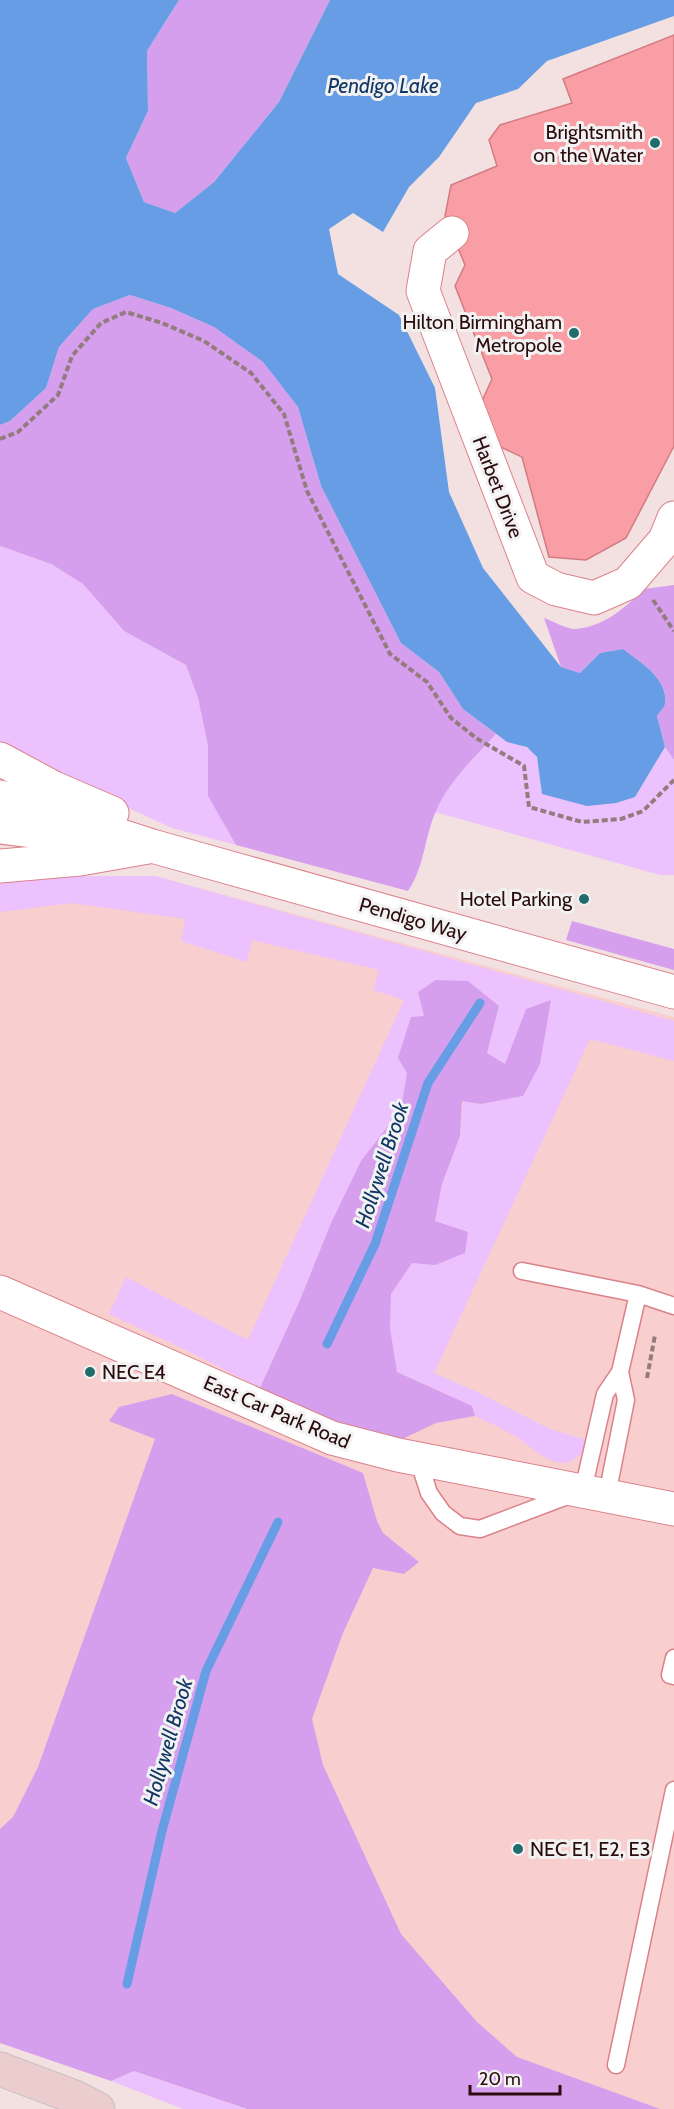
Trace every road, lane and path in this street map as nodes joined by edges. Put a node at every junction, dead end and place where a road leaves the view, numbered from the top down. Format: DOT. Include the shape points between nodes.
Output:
graph roads {
  1 [pos="452,233"];
  2 [pos="0,439"];
  3 [pos="671,539"];
  4 [pos="0,759"];
  5 [pos="674,780"];
  6 [pos="0,796"];
  7 [pos="0,827"];
  8 [pos="152,846"];
  9 [pos="0,866"];
  10 [pos="674,992"];
  11 [pos="522,1271"];
  12 [pos="0,1292"];
  13 [pos="638,1294"];
  14 [pos="674,1306"];
  15 [pos="620,1372"];
  16 [pos="418,1459"];
  17 [pos="595,1493"];
  18 [pos="674,1509"];
  19 [pos="674,1658"];
  20 [pos="672,1676"];
  21 [pos="674,1790"];
  22 [pos="616,2065"];
  23 [pos="0,2068"];
  24 [pos="98,2109"];
  1 -- 3 [label="street, Harbet Drive" via="430,251 423,291 533,577 556,589 594,598 628,583"];
  2 -- 5 [label="path" via="18,432 58,395 72,356 101,323 126,312 204,341 251,373 284,414 307,491 390,654 427,682 451,718 524,766 529,807 582,822 621,819 643,811"];
  4 -- 8 [label="street" via="115,815"];
  6 -- 8 [label="street, Pendigo Way"];
  7 -- 8 [label="street, Pendigo Way"];
  8 -- 9 [label="street" via="80,859"];
  8 -- 10 [label="street, Pendigo Way"];
  11 -- 13 [label="lane"];
  12 -- 16 [label="street, East Car Park Road" via="332,1438"];
  13 -- 14 [label="lane"];
  13 -- 15 [label="lane"];
  15 -- 17 [label="lane" via="605,1394"];
  15 -- 17 [label="lane" via="626,1400"];
  16 -- 17 [label="street, East Car Park Road"];
  16 -- 17 [label="lane" via="429,1492 443,1513 460,1526 480,1529"];
  17 -- 18 [label="street, East Car Park Road"];
  19 -- 20 [label="lane"];
  21 -- 22 [label="lane"];
  23 -- 24 [label="highway"];
}
